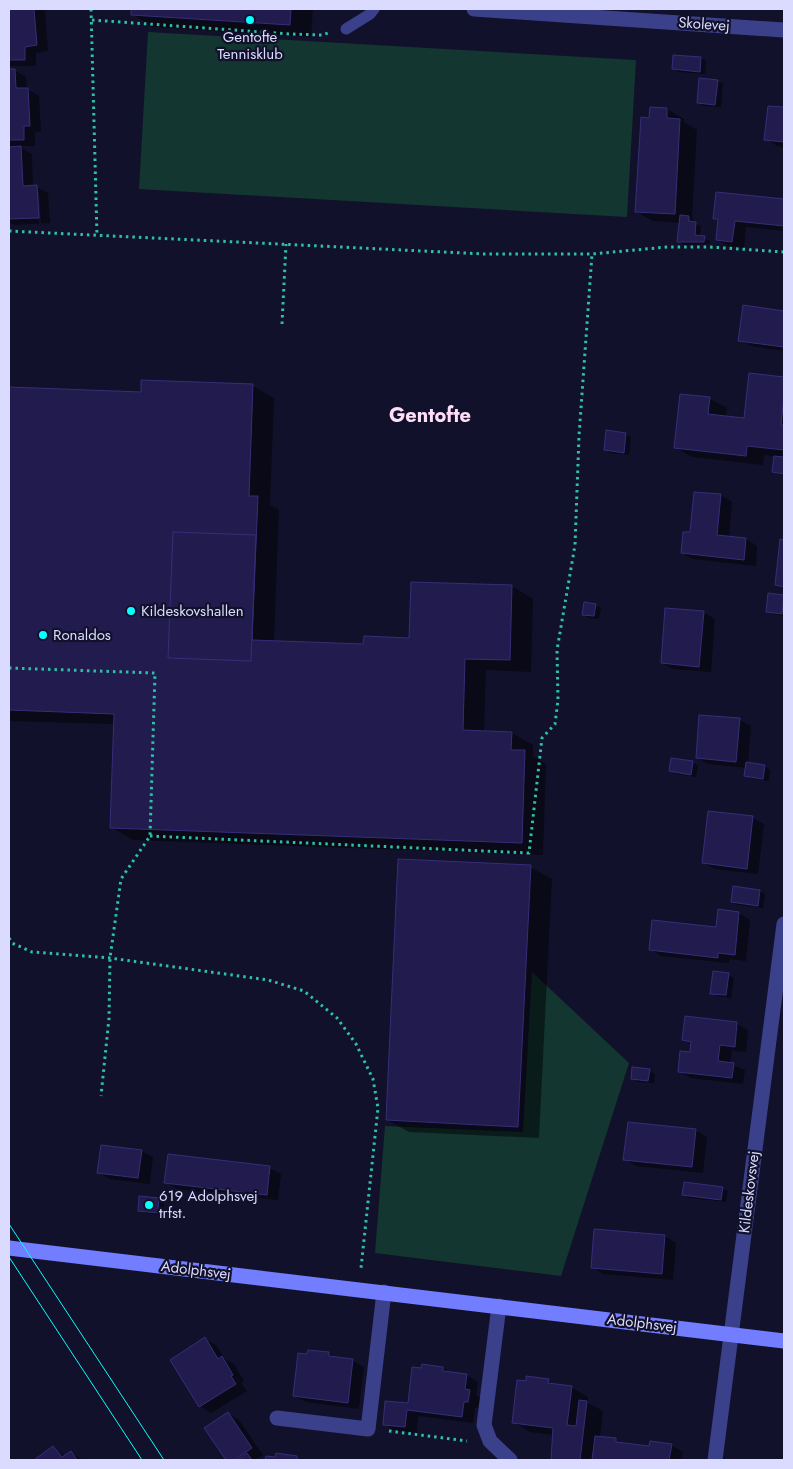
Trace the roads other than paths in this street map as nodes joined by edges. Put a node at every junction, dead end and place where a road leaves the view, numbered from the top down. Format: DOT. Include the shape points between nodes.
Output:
graph roads {
  1 [pos="374,9"];
  2 [pos="474,9"];
  3 [pos="346,29"];
  4 [pos="784,30"];
  5 [pos="784,924"];
  6 [pos="9,1248"];
  7 [pos="384,1292"];
  8 [pos="499,1306"];
  9 [pos="730,1334"];
  10 [pos="784,1341"];
  11 [pos="277,1418"];
  12 [pos="510,1460"];
  13 [pos="715,1460"];
  1 -- 3 [label="lane"];
  2 -- 4 [label="street, Skolevej"];
  5 -- 9 [label="street, Kildeskovsvej"];
  6 -- 7 [label="street, Adolphsvej"];
  7 -- 8 [label="street, Adolphsvej"];
  7 -- 11 [label="street" via="368,1429"];
  8 -- 9 [label="street, Adolphsvej"];
  8 -- 12 [label="street" via="484,1424 490,1441"];
  9 -- 10 [label="street, Adolphsvej"];
  9 -- 13 [label="street, Kildeskovsvej"];
}
